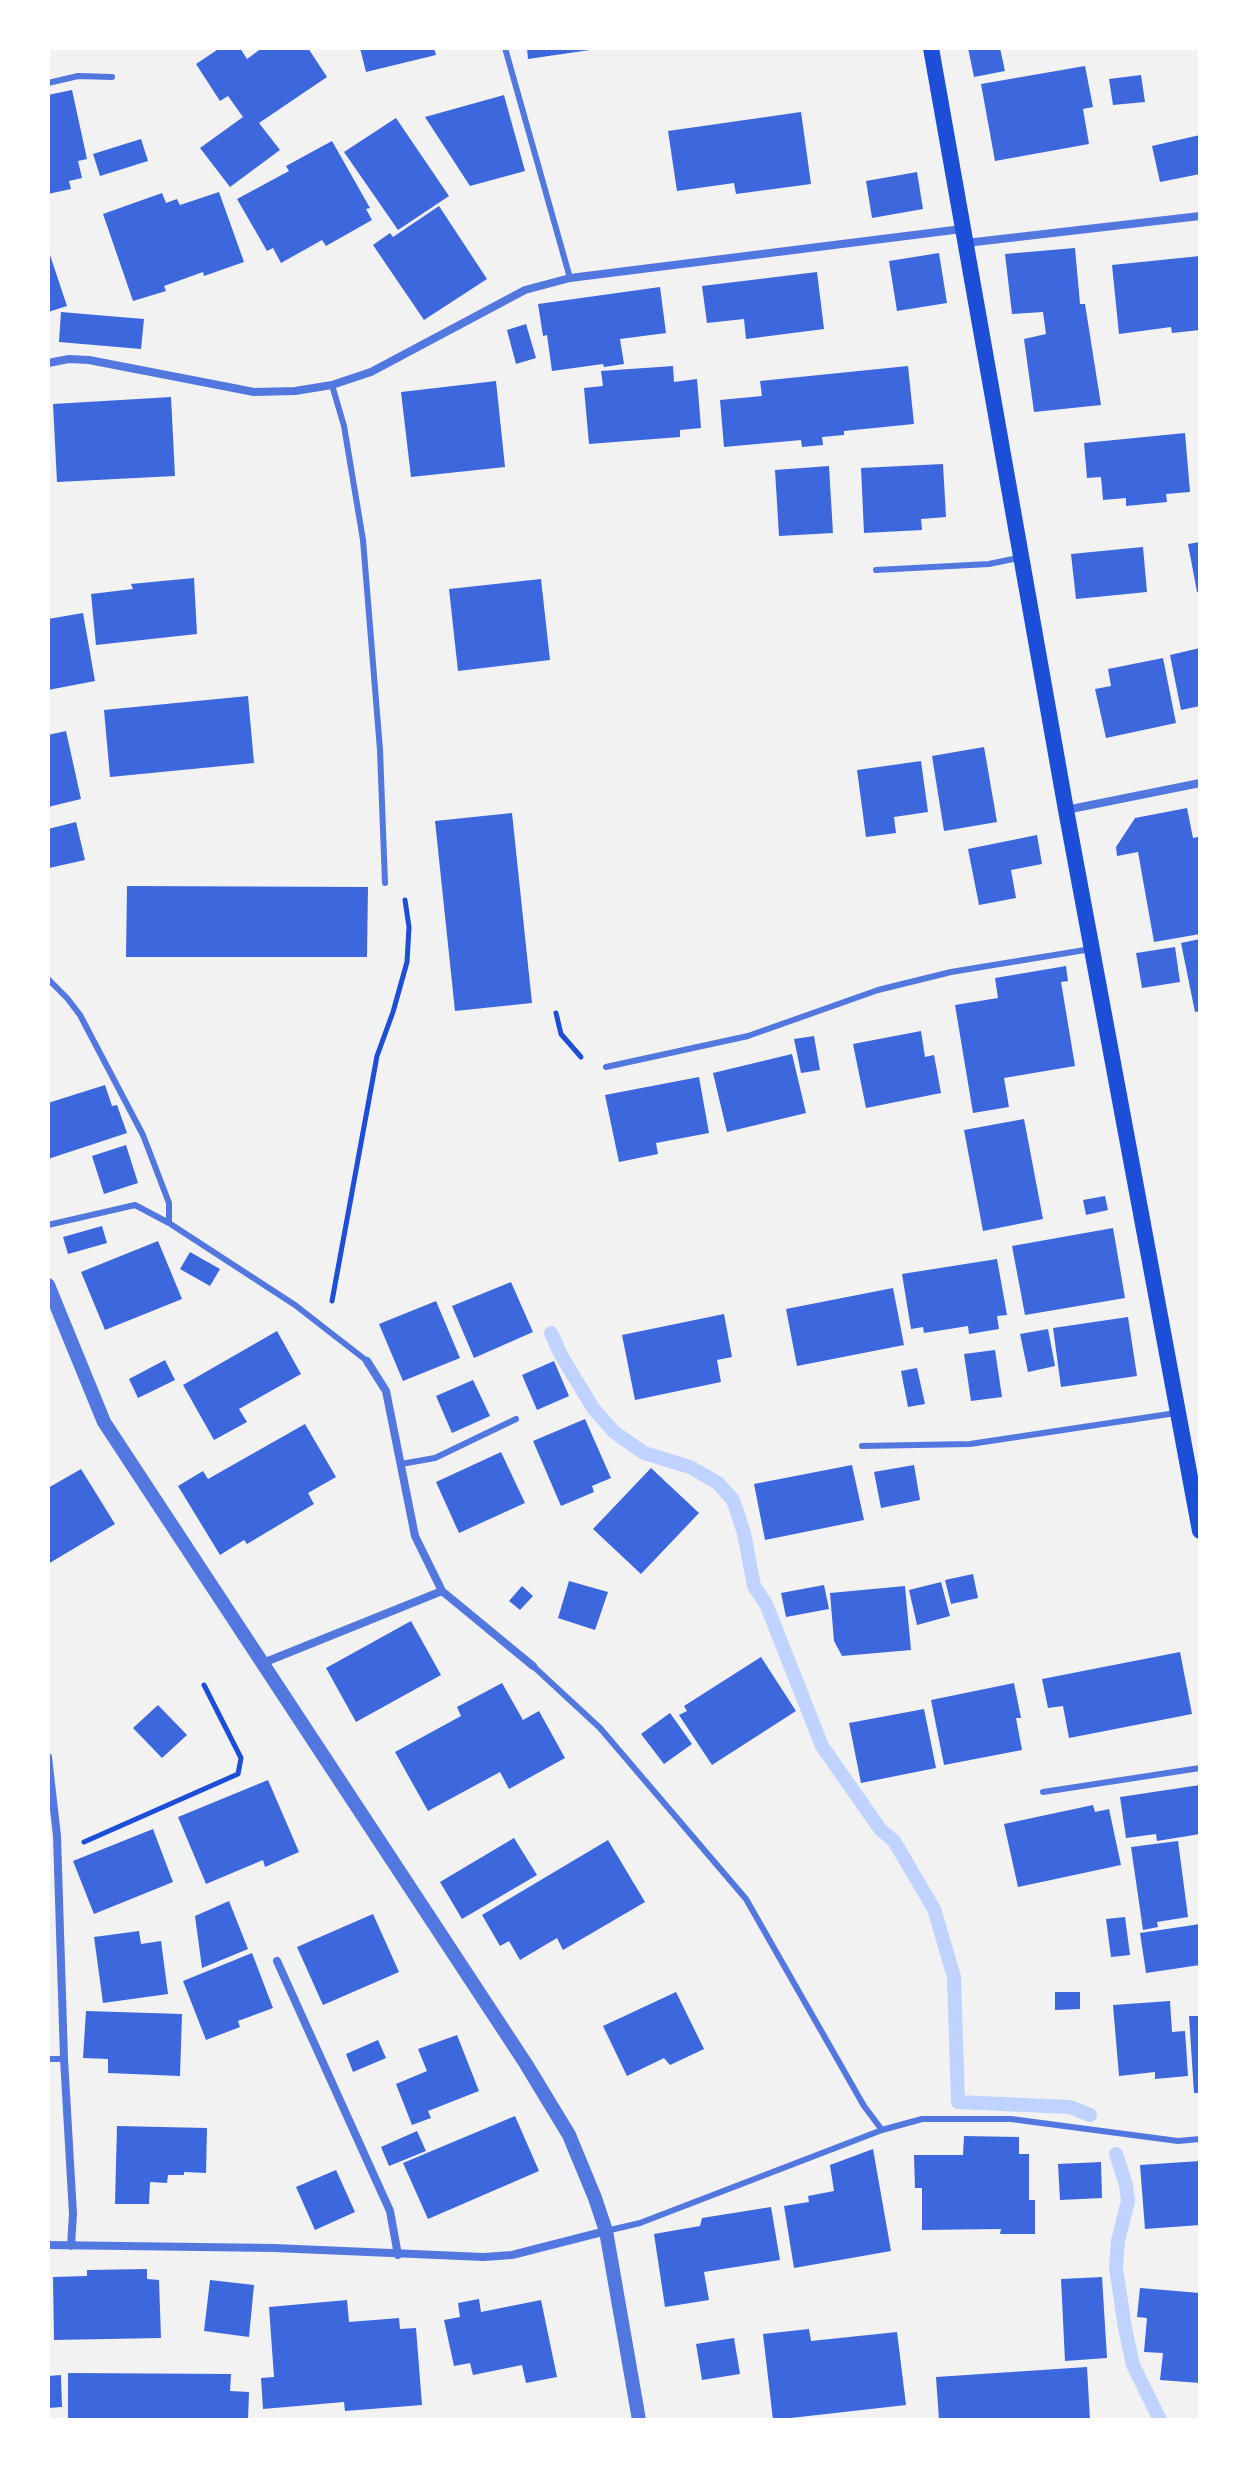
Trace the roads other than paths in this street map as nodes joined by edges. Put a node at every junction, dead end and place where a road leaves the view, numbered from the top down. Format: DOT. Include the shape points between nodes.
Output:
graph roads {
  1 [pos="505,48"];
  2 [pos="931,48"];
  3 [pos="112,77"];
  4 [pos="48,83"];
  5 [pos="1200,216"];
  6 [pos="964,236"];
  7 [pos="570,278"];
  8 [pos="48,363"];
  9 [pos="332,385"];
  10 [pos="1021,557"];
  11 [pos="876,570"];
  12 [pos="1200,783"];
  13 [pos="1066,810"];
  14 [pos="385,883"];
  15 [pos="1091,949"];
  16 [pos="48,979"];
  17 [pos="606,1067"];
  18 [pos="169,1223"];
  19 [pos="48,1225"];
  20 [pos="48,1285"];
  21 [pos="367,1361"];
  22 [pos="1179,1413"];
  23 [pos="516,1419"];
  24 [pos="862,1446"];
  25 [pos="401,1464"];
  26 [pos="1200,1531"];
  27 [pos="442,1591"];
  28 [pos="263,1663"];
  29 [pos="533,1666"];
  30 [pos="48,1757"];
  31 [pos="1200,1768"];
  32 [pos="1043,1792"];
  33 [pos="277,1961"];
  34 [pos="48,2059"];
  35 [pos="64,2059"];
  36 [pos="882,2130"];
  37 [pos="1200,2139"];
  38 [pos="606,2231"];
  39 [pos="48,2245"];
  40 [pos="71,2246"];
  41 [pos="398,2255"];
  42 [pos="639,2420"];
  1 -- 7 [label="lane"];
  2 -- 6 [label="main road"];
  3 -- 4 [label="lane" via="78,76"];
  5 -- 6 [label="street"];
  6 -- 7 [label="street"];
  6 -- 10 [label="main road"];
  7 -- 9 [label="street" via="525,290 371,372"];
  8 -- 9 [label="street" via="89,360 254,392"];
  9 -- 14 [label="lane" via="363,540"];
  10 -- 11 [label="lane" via="989,564"];
  10 -- 13 [label="main road"];
  12 -- 13 [label="street"];
  13 -- 15 [label="main road"];
  15 -- 17 [label="lane" via="951,972 878,990 748,1036"];
  15 -- 22 [label="main road"];
  16 -- 18 [label="lane" via="80,1015 143,1135 169,1203"];
  18 -- 19 [label="lane" via="135,1205"];
  18 -- 21 [label="lane" via="295,1305"];
  20 -- 28 [label="street" via="104,1422"];
  21 -- 25 [label="street" via="386,1391"];
  22 -- 24 [label="lane" via="970,1444"];
  22 -- 26 [label="main road"];
  23 -- 25 [label="lane" via="435,1458"];
  25 -- 27 [label="street" via="415,1536"];
  27 -- 28 [label="street"];
  27 -- 29 [label="street"];
  28 -- 38 [label="street" via="569,2135"];
  29 -- 36 [label="lane" via="600,1728 746,1899"];
  30 -- 35 [label="street" via="58,1854"];
  31 -- 32 [label="lane"];
  33 -- 41 [label="street" via="390,2211"];
  34 -- 35 [label="lane"];
  35 -- 40 [label="street"];
  36 -- 37 [label="lane" via="922,2119 1011,2119 1178,2141"];
  36 -- 38 [label="lane" via="640,2223"];
  38 -- 41 [label="street" via="512,2255"];
  38 -- 42 [label="street"];
  39 -- 40 [label="street"];
  40 -- 41 [label="street"];
}
